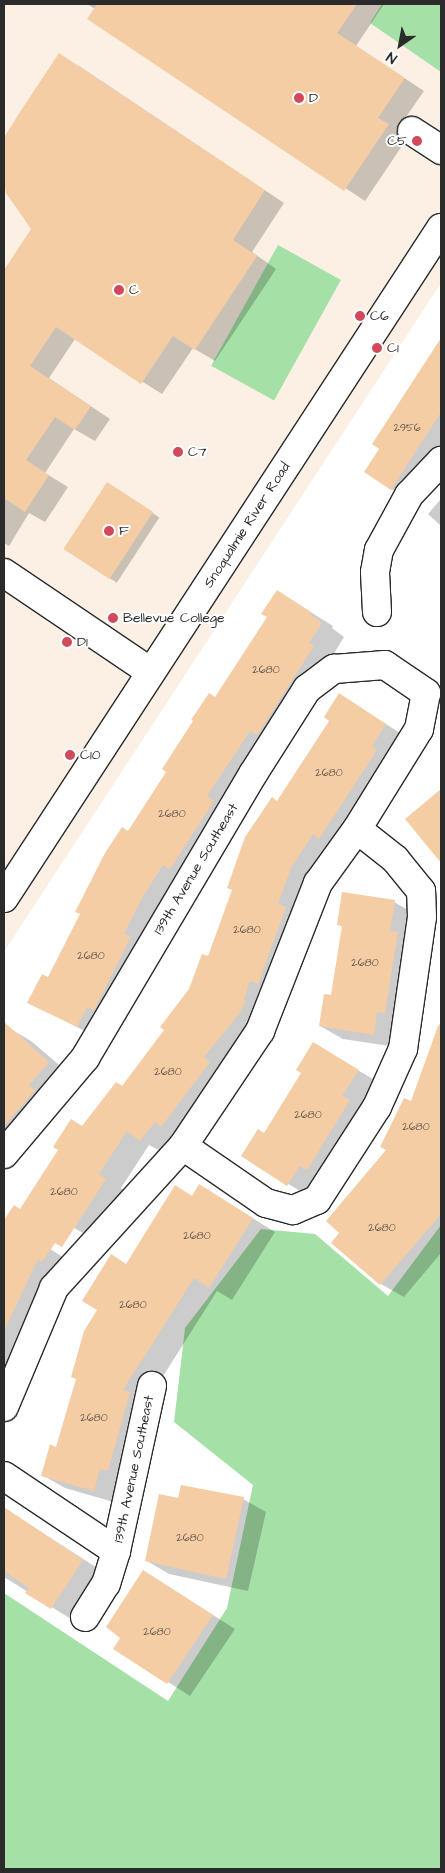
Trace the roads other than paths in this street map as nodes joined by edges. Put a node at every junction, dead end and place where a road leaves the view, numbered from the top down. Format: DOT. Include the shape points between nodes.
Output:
graph roads {
  1 [pos="412,132"];
  2 [pos="441,150"];
  3 [pos="441,228"];
  4 [pos="441,461"];
  5 [pos="4,573"];
  6 [pos="377,612"];
  7 [pos="151,672"];
  8 [pos="433,684"];
  9 [pos="357,829"];
  10 [pos="4,898"];
  11 [pos="183,1146"];
  12 [pos="4,1154"];
  13 [pos="152,1386"];
  14 [pos="4,1408"];
  15 [pos="4,1476"];
  16 [pos="116,1551"];
  17 [pos="85,1618"];
  1 -- 2 [label="street"];
  3 -- 7 [label="street, Snoqualmie River Road"];
  4 -- 6 [label="street" via="410,495 379,550 375,572"];
  5 -- 7 [label="street"];
  7 -- 10 [label="street, Snoqualmie River Road"];
  8 -- 9 [label="street, 139th Avenue Southeast" via="419,729"];
  8 -- 12 [label="street, 139th Avenue Southeast" via="385,665 334,670 307,690 248,782 85,1058"];
  9 -- 11 [label="street, 139th Avenue Southeast" via="318,884 260,1031"];
  9 -- 11 [label="street" via="395,859 422,891 422,917 403,1049 377,1107 317,1200 293,1210 266,1203"];
  11 -- 14 [label="street, 139th Avenue Southeast" via="54,1288"];
  13 -- 16 [label="street, 139th Avenue Southeast"];
  15 -- 16 [label="street, 139th Avenue Southeast"];
  16 -- 17 [label="street, 139th Avenue Southeast" via="106,1584"];
}
